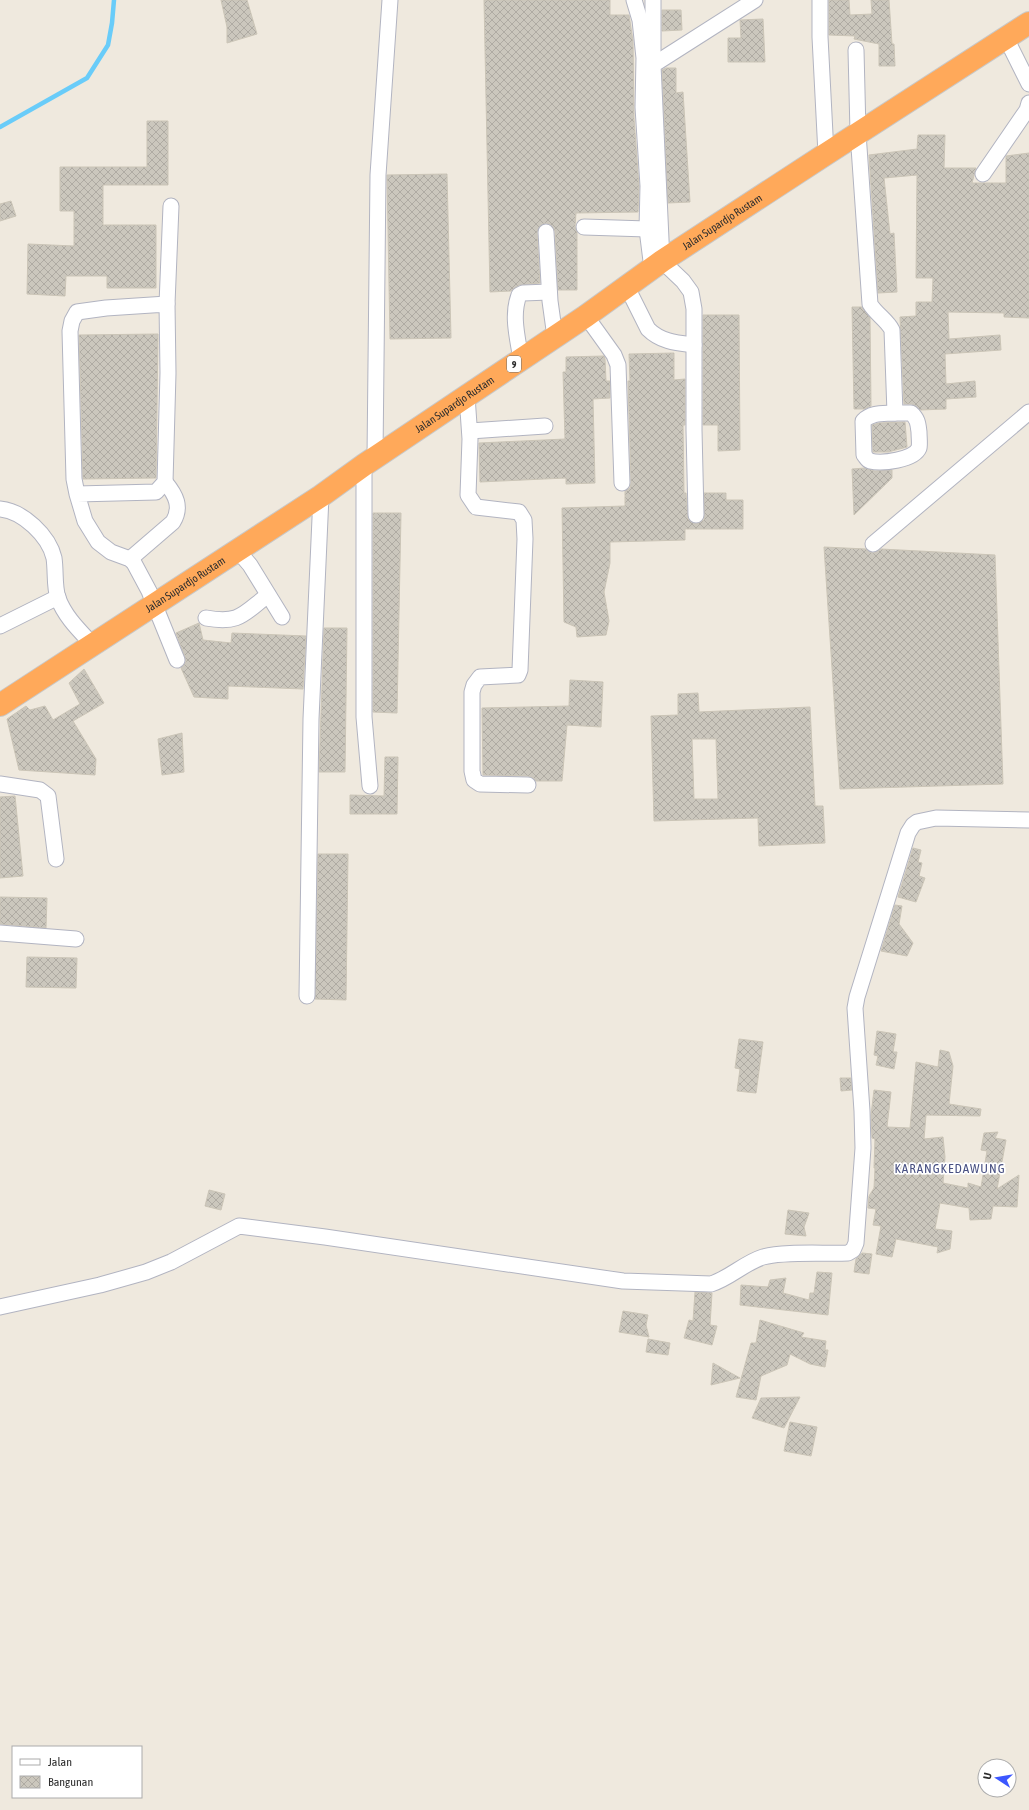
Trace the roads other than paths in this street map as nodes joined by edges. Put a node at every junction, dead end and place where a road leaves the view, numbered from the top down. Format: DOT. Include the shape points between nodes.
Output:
graph roads {
  1 [pos="390,0"];
  2 [pos="634,0"];
  3 [pos="653,0"];
  4 [pos="755,0"];
  5 [pos="820,0"];
  6 [pos="1029,23"];
  7 [pos="1006,38"];
  8 [pos="856,50"];
  9 [pos="653,65"];
  10 [pos="1029,84"];
  11 [pos="1029,104"];
  12 [pos="858,133"];
  13 [pos="826,154"];
  14 [pos="983,174"];
  15 [pos="171,206"];
  16 [pos="584,227"];
  17 [pos="647,229"];
  18 [pos="546,232"];
  19 [pos="657,265"];
  20 [pos="627,287"];
  21 [pos="549,292"];
  22 [pos="167,304"];
  23 [pos="586,316"];
  24 [pos="555,337"];
  25 [pos="694,345"];
  26 [pos="521,360"];
  27 [pos="468,396"];
  28 [pos="1029,412"];
  29 [pos="895,413"];
  30 [pos="545,426"];
  31 [pos="470,431"];
  32 [pos="370,461"];
  33 [pos="165,482"];
  34 [pos="622,483"];
  35 [pos="76,494"];
  36 [pos="321,496"];
  37 [pos="0,508"];
  38 [pos="696,515"];
  39 [pos="872,544"];
  40 [pos="238,551"];
  41 [pos="130,559"];
  42 [pos="268,595"];
  43 [pos="58,597"];
  44 [pos="154,606"];
  45 [pos="282,617"];
  46 [pos="206,618"];
  47 [pos="0,626"];
  48 [pos="92,645"];
  49 [pos="176,660"];
  50 [pos="0,705"];
  51 [pos="0,784"];
  52 [pos="528,785"];
  53 [pos="370,786"];
  54 [pos="1029,820"];
  55 [pos="56,859"];
  56 [pos="0,933"];
  57 [pos="76,939"];
  58 [pos="307,996"];
  59 [pos="0,1308"];
  1 -- 32 [label="street" via="378,174"];
  2 -- 17 [label="street" via="640,20 644,58"];
  3 -- 9 [label="street"];
  4 -- 9 [label="street"];
  5 -- 13 [label="street"];
  6 -- 7 [label="highway, Jalan Supardjo Rustam / 9"];
  7 -- 10 [label="street"];
  7 -- 12 [label="highway, Jalan Supardjo Rustam / 9"];
  8 -- 12 [label="street"];
  9 -- 19 [label="street"];
  11 -- 14 [label="street"];
  12 -- 13 [label="highway, Jalan Supardjo Rustam / 9"];
  12 -- 29 [label="street" via="870,304 892,330"];
  13 -- 19 [label="highway, Jalan Supardjo Rustam / 9"];
  15 -- 22 [label="street"];
  16 -- 17 [label="street"];
  17 -- 19 [label="street"];
  18 -- 21 [label="street"];
  19 -- 20 [label="highway, Jalan Supardjo Rustam / 9"];
  19 -- 25 [label="street" via="682,281 691,292 694,309"];
  20 -- 23 [label="highway, Jalan Supardjo Rustam / 9"];
  20 -- 25 [label="street" via="653,334 666,341"];
  21 -- 24 [label="street"];
  21 -- 26 [label="street" via="523,293 516,302 515,320"];
  22 -- 33 [label="street"];
  22 -- 35 [label="street" via="77,312 72,321 70,331"];
  23 -- 24 [label="highway, Jalan Supardjo Rustam / 9"];
  23 -- 34 [label="street" via="614,355 618,365"];
  24 -- 26 [label="highway, Jalan Supardjo Rustam / 9"];
  25 -- 38 [label="street"];
  26 -- 27 [label="highway, Jalan Supardjo Rustam / 9"];
  27 -- 31 [label="street"];
  27 -- 32 [label="highway, Jalan Supardjo Rustam / 9"];
  28 -- 39 [label="street"];
  30 -- 31 [label="street"];
  31 -- 52 [label="street" via="468,495 476,507 519,512 524,520 525,539 520,670 518,675 480,677 474,685 472,771 474,780 480,784"];
  32 -- 36 [label="highway, Jalan Supardjo Rustam / 9"];
  32 -- 53 [label="street" via="364,717"];
  33 -- 35 [label="street" via="156,492"];
  33 -- 41 [label="street" via="174,493 178,505 176,516 173,522"];
  35 -- 41 [label="street" via="85,521 98,542 111,552"];
  36 -- 40 [label="highway, Jalan Supardjo Rustam / 9"];
  36 -- 58 [label="street" via="311,719"];
  37 -- 43 [label="street" via="25,519 41,532 53,556"];
  40 -- 42 [label="street" via="250,565"];
  40 -- 44 [label="highway, Jalan Supardjo Rustam / 9"];
  41 -- 44 [label="street"];
  42 -- 45 [label="street"];
  42 -- 46 [label="street" via="236,619 224,621"];
  43 -- 47 [label="street"];
  43 -- 48 [label="street" via="67,616"];
  44 -- 48 [label="highway, Jalan Supardjo Rustam / 9"];
  44 -- 49 [label="street"];
  48 -- 50 [label="highway, Jalan Supardjo Rustam / 9"];
  51 -- 55 [label="street" via="40,790 48,796"];
  54 -- 59 [label="street" via="936,818 917,822 908,833 855,1008 862,1148 856,1243 853,1250 848,1253 775,1254 762,1257 723,1280 711,1284 622,1281 239,1226 171,1262 146,1272"];
  56 -- 57 [label="street"];
}
